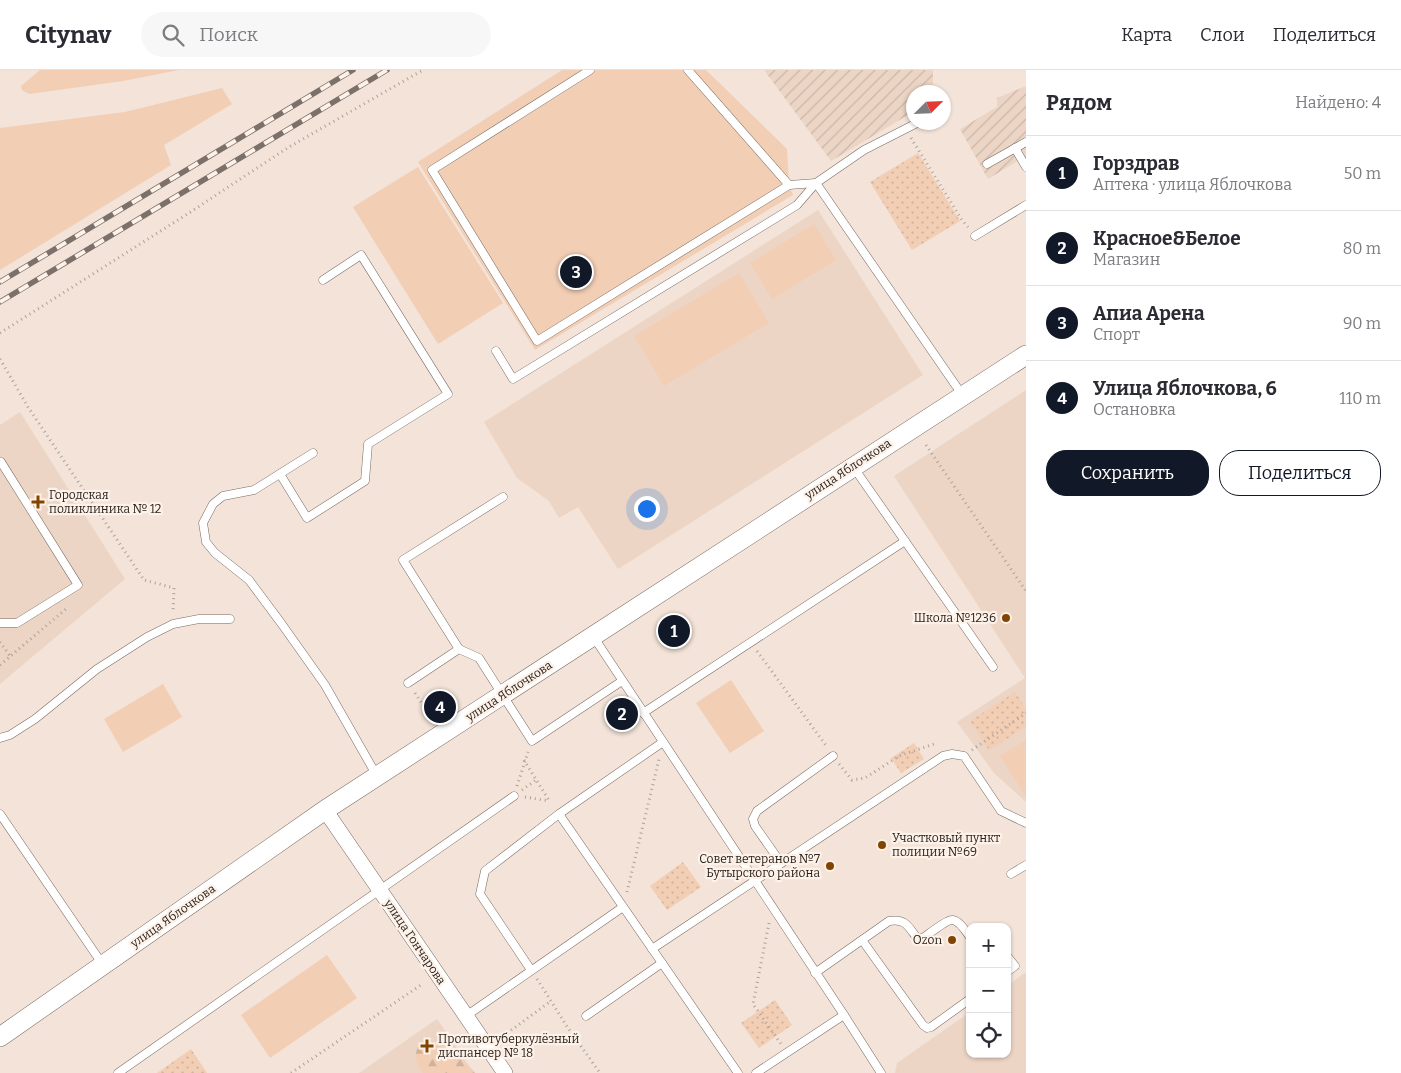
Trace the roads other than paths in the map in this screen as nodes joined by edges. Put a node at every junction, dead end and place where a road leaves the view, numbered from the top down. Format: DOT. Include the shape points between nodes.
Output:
graph roads {
  1 [pos="590,70"];
  2 [pos="688,70"];
  3 [pos="906,129"];
  4 [pos="1026,142"];
  5 [pos="1015,148"];
  6 [pos="987,164"];
  7 [pos="1026,167"];
  8 [pos="816,183"];
  9 [pos="789,185"];
  10 [pos="1026,205"];
  11 [pos="975,236"];
  12 [pos="323,280"];
  13 [pos="496,351"];
  14 [pos="1026,355"];
  15 [pos="963,396"];
  16 [pos="313,453"];
  17 [pos="0,463"];
  18 [pos="852,467"];
  19 [pos="280,474"];
  20 [pos="503,497"];
  21 [pos="905,541"];
  22 [pos="230,619"];
  23 [pos="0,623"];
  24 [pos="593,636"];
  25 [pos="460,649"];
  26 [pos="994,667"];
  27 [pos="622,681"];
  28 [pos="408,683"];
  29 [pos="502,695"];
  30 [pos="643,713"];
  31 [pos="0,738"];
  32 [pos="663,742"];
  33 [pos="833,756"];
  34 [pos="378,776"];
  35 [pos="514,796"];
  36 [pos="325,810"];
  37 [pos="0,814"];
  38 [pos="559,814"];
  39 [pos="1026,823"];
  40 [pos="781,863"];
  41 [pos="1026,865"];
  42 [pos="1011,874"];
  43 [pos="754,880"];
  44 [pos="379,890"];
  45 [pos="623,907"];
  46 [pos="966,932"];
  47 [pos="862,940"];
  48 [pos="652,948"];
  49 [pos="662,963"];
  50 [pos="104,965"];
  51 [pos="531,970"];
  52 [pos="815,972"];
  53 [pos="966,1002"];
  54 [pos="844,1015"];
  55 [pos="466,1016"];
  56 [pos="586,1016"];
  57 [pos="0,1037"];
  58 [pos="118,1073"];
  59 [pos="504,1073"];
  60 [pos="738,1073"];
  61 [pos="756,1073"];
  62 [pos="881,1073"];
  1 -- 9 [label="lane" via="432,170 537,341"];
  2 -- 9 [label="lane"];
  3 -- 8 [label="lane" via="864,150"];
  4 -- 5 [label="lane"];
  5 -- 6 [label="lane"];
  5 -- 7 [label="lane"];
  8 -- 9 [label="lane"];
  8 -- 13 [label="lane" via="796,205 513,379"];
  8 -- 15 [label="lane"];
  10 -- 11 [label="lane"];
  12 -- 19 [label="lane" via="361,256 448,394 368,444 365,481 307,518"];
  14 -- 15 [label="street, улица Яблочкова"];
  15 -- 18 [label="street, улица Яблочкова"];
  16 -- 19 [label="lane"];
  17 -- 23 [label="lane" via="78,585 17,623"];
  18 -- 21 [label="lane"];
  18 -- 24 [label="street, улица Яблочкова"];
  19 -- 34 [label="lane" via="254,490 223,496 213,504 203,523 206,542 249,580 281,622 325,685"];
  20 -- 25 [label="lane" via="403,560"];
  21 -- 26 [label="lane"];
  21 -- 30 [label="lane"];
  22 -- 31 [label="lane" via="199,619 173,624 147,637 97,669 35,719"];
  24 -- 27 [label="lane"];
  24 -- 29 [label="street, улица Яблочкова"];
  25 -- 28 [label="lane"];
  25 -- 29 [label="lane" via="479,658"];
  27 -- 29 [label="lane" via="532,741"];
  27 -- 30 [label="lane"];
  29 -- 34 [label="street, улица Яблочкова"];
  30 -- 32 [label="lane"];
  32 -- 38 [label="lane"];
  32 -- 43 [label="lane"];
  33 -- 40 [label="lane" via="757,811 753,818 754,826"];
  34 -- 36 [label="street, улица Яблочкова"];
  35 -- 44 [label="lane"];
  36 -- 44 [label="street, улица Гончарова"];
  36 -- 50 [label="street, улица Яблочкова"];
  37 -- 50 [label="lane"];
  38 -- 45 [label="lane"];
  38 -- 51 [label="lane" via="485,870 480,894"];
  39 -- 40 [label="lane" via="1001,811 964,756 952,754 943,756"];
  40 -- 43 [label="lane"];
  41 -- 42 [label="lane"];
  43 -- 48 [label="lane"];
  43 -- 52 [label="lane"];
  44 -- 55 [label="street, улица Гончарова"];
  44 -- 58 [label="lane"];
  45 -- 48 [label="lane"];
  45 -- 51 [label="lane"];
  46 -- 47 [label="lane" via="959,922 948,920 923,938 917,938 905,922 897,919"];
  47 -- 52 [label="lane"];
  47 -- 53 [label="lane" via="927,1028"];
  48 -- 49 [label="lane"];
  49 -- 56 [label="lane"];
  49 -- 60 [label="lane"];
  50 -- 57 [label="street, улица Яблочкова"];
  51 -- 55 [label="lane"];
  52 -- 54 [label="lane"];
  54 -- 61 [label="lane"];
  54 -- 62 [label="lane"];
  55 -- 59 [label="street, улица Гончарова"];
}
